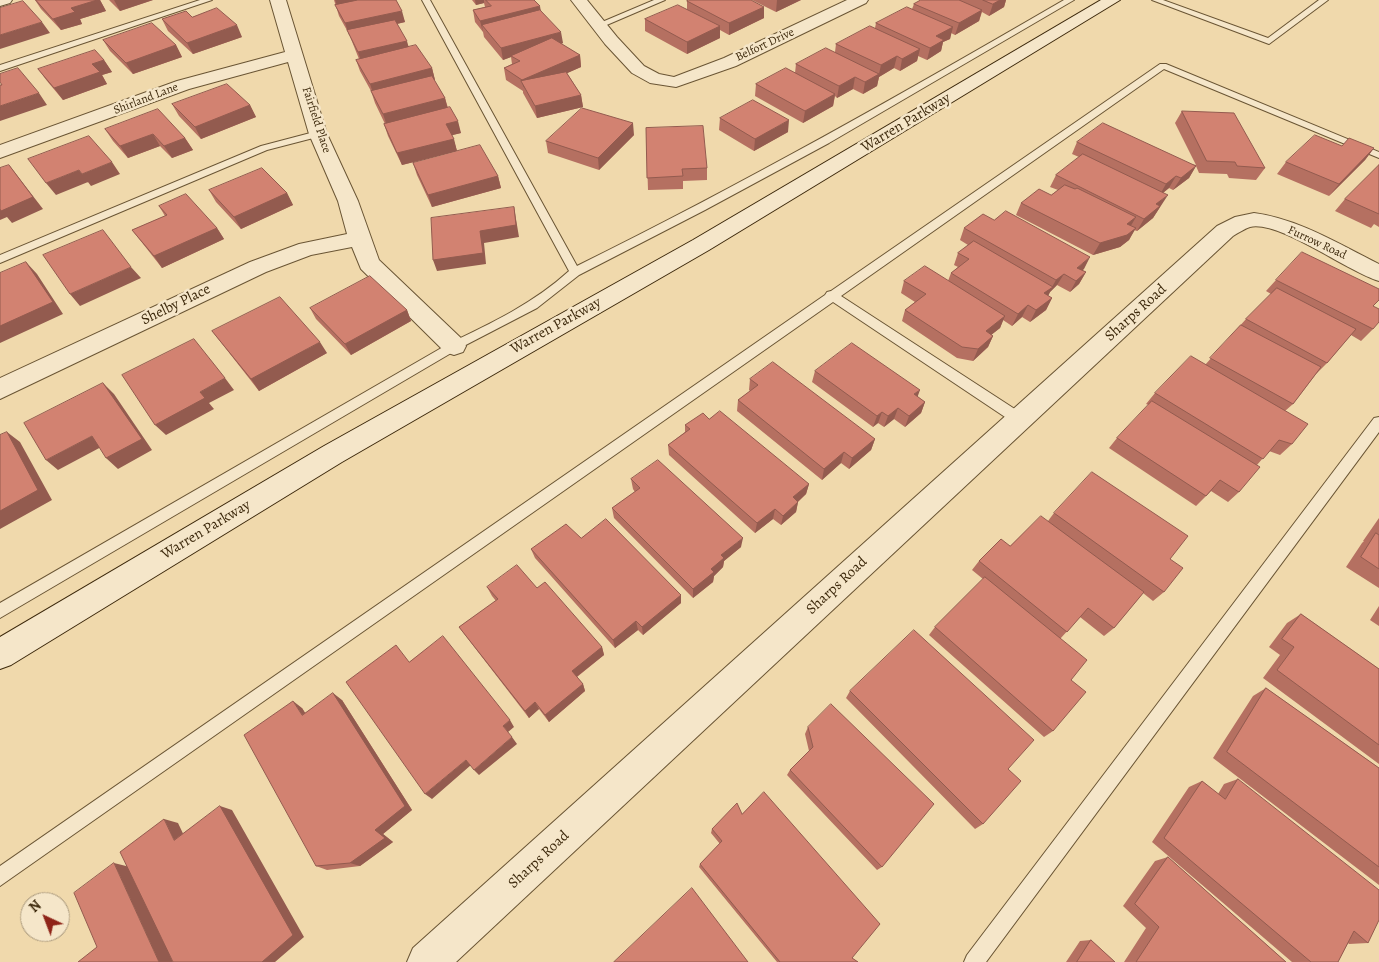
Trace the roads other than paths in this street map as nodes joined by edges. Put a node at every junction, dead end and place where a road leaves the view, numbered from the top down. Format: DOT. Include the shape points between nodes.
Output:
graph roads {
  1 [pos="4,0"];
  2 [pos="208,0"];
  3 [pos="278,0"];
  4 [pos="426,0"];
  5 [pos="579,0"];
  6 [pos="661,0"];
  7 [pos="860,0"];
  8 [pos="1070,0"];
  9 [pos="1112,0"];
  10 [pos="1156,0"];
  11 [pos="1324,0"];
  12 [pos="0,1"];
  13 [pos="599,25"];
  14 [pos="295,54"];
  15 [pos="0,68"];
  16 [pos="318,134"];
  17 [pos="0,152"];
  18 [pos="1379,155"];
  19 [pos="1252,220"];
  20 [pos="358,239"];
  21 [pos="0,259"];
  22 [pos="575,272"];
  23 [pos="1379,273"];
  24 [pos="831,295"];
  25 [pos="454,346"];
  26 [pos="0,389"];
  27 [pos="1019,420"];
  28 [pos="1379,422"];
  29 [pos="0,611"];
  30 [pos="0,654"];
  31 [pos="0,877"];
  32 [pos="427,962"];
  33 [pos="974,962"];
  1 -- 12 [label="street"];
  2 -- 15 [label="lane"];
  3 -- 14 [label="street, Fairfield Place"];
  4 -- 22 [label="lane"];
  5 -- 13 [label="street"];
  6 -- 13 [label="lane"];
  7 -- 13 [label="street, Belfort Drive" via="730,62 690,78 667,82 631,64"];
  8 -- 22 [label="lane" via="683,219"];
  9 -- 30 [label="street, Warren Parkway" via="701,245 350,444"];
  10 -- 11 [label="lane" via="1269,41"];
  14 -- 16 [label="street, Fairfield Place"];
  14 -- 17 [label="street, Shirland Lane" via="199,79"];
  16 -- 20 [label="street, Fairfield Place" via="348,201"];
  16 -- 21 [label="lane" via="264,148"];
  18 -- 24 [label="lane" via="1163,66"];
  19 -- 23 [label="street, Furrow Road" via="1284,227"];
  19 -- 27 [label="street, Sharps Road" via="1225,231"];
  20 -- 25 [label="street, Fairfield Place" via="369,264"];
  20 -- 26 [label="street, Shelby Place" via="307,249 258,267"];
  22 -- 25 [label="lane" via="556,290 519,314"];
  24 -- 27 [label="lane"];
  24 -- 31 [label="lane"];
  25 -- 29 [label="lane"];
  27 -- 32 [label="street, Sharps Road"];
  28 -- 33 [label="lane"];
}
